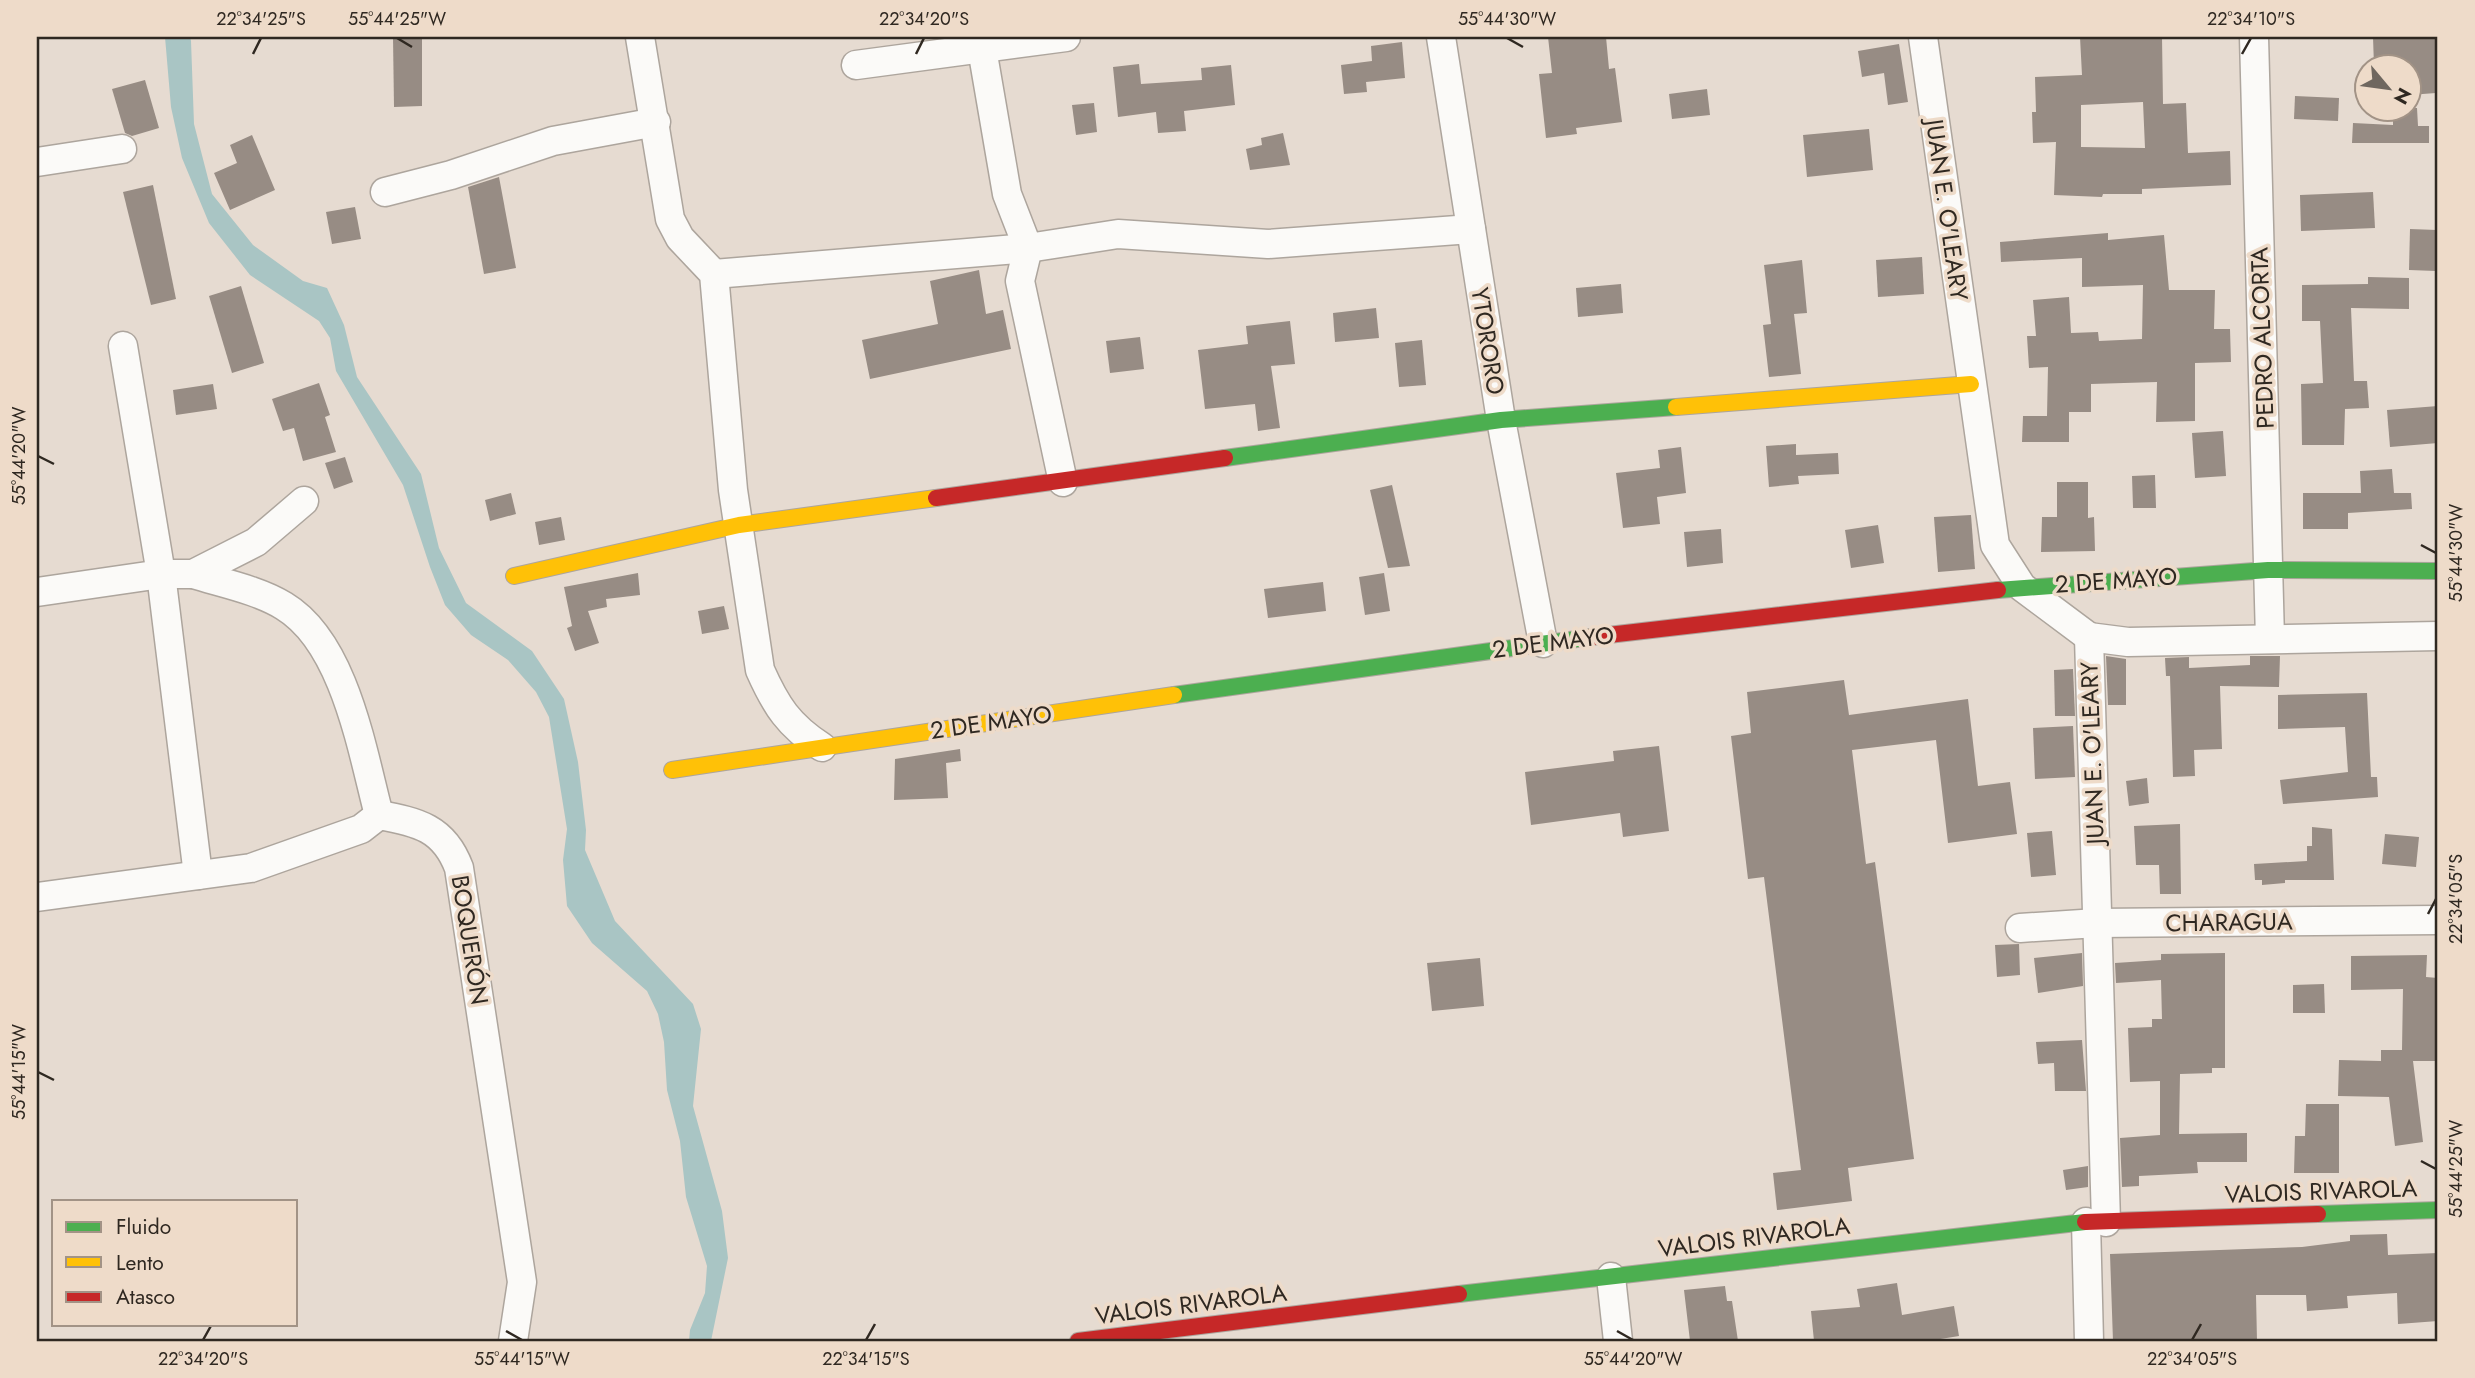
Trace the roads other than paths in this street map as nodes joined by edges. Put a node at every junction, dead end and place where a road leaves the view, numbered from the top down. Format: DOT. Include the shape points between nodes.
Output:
graph roads {
  1 [pos="639,37"];
  2 [pos="1066,37"];
  3 [pos="1441,37"];
  4 [pos="1923,37"];
  5 [pos="2253,37"];
  6 [pos="981,42"];
  7 [pos="856,65"];
  8 [pos="656,122"];
  9 [pos="122,149"];
  10 [pos="37,162"];
  11 [pos="384,192"];
  12 [pos="1471,229"];
  13 [pos="1028,248"];
  14 [pos="714,274"];
  15 [pos="123,346"];
  16 [pos="1972,384"];
  17 [pos="1501,420"];
  18 [pos="1063,482"];
  19 [pos="304,501"];
  20 [pos="738,526"];
  21 [pos="2268,570"];
  22 [pos="2438,570"];
  23 [pos="161,574"];
  24 [pos="193,575"];
  25 [pos="514,576"];
  26 [pos="2022,587"];
  27 [pos="37,592"];
  28 [pos="2438,636"];
  29 [pos="2089,637"];
  30 [pos="2270,639"];
  31 [pos="1543,643"];
  32 [pos="822,747"];
  33 [pos="672,770"];
  34 [pos="379,815"];
  35 [pos="198,875"];
  36 [pos="37,897"];
  37 [pos="2438,920"];
  38 [pos="2097,923"];
  39 [pos="2020,928"];
  40 [pos="2438,1210"];
  41 [pos="2096,1222"];
  42 [pos="1611,1277"];
  43 [pos="1175,1334"];
  44 [pos="513,1341"];
  45 [pos="1078,1341"];
  46 [pos="1618,1341"];
  47 [pos="2089,1341"];
  1 -- 8 [label="street"];
  2 -- 6 [label="street"];
  3 -- 12 [label="street, YTORORO"];
  4 -- 16 [label="street, JUAN E. O'LEARY"];
  5 -- 21 [label="street, PEDRO ALCORTA"];
  6 -- 7 [label="street"];
  6 -- 13 [label="street" via="1007,194"];
  8 -- 11 [label="street" via="553,141"];
  8 -- 14 [label="street" via="670,219 680,238"];
  9 -- 10 [label="street"];
  12 -- 13 [label="street" via="1268,244 1118,233"];
  12 -- 17 [label="street, YTORORO"];
  13 -- 14 [label="street"];
  13 -- 18 [label="street" via="1020,281"];
  14 -- 20 [label="street"];
  15 -- 23 [label="street"];
  16 -- 17 [label="street"];
  16 -- 26 [label="street, JUAN E. O'LEARY" via="1995,545"];
  17 -- 18 [label="street"];
  17 -- 31 [label="street, YTORORO"];
  18 -- 20 [label="street"];
  19 -- 24 [label="street" via="256,542"];
  20 -- 25 [label="street"];
  20 -- 32 [label="street" via="761,670 772,697 796,731"];
  21 -- 22 [label="street, 2 DE MAYO"];
  21 -- 26 [label="street, 2 DE MAYO"];
  21 -- 30 [label="street, PEDRO ALCORTA"];
  23 -- 24 [label="street"];
  23 -- 27 [label="street"];
  23 -- 35 [label="street"];
  24 -- 34 [label="street" via="284,606 315,631 348,700"];
  26 -- 29 [label="street, JUAN E. O'LEARY"];
  26 -- 31 [label="street, 2 DE MAYO"];
  28 -- 30 [label="street"];
  29 -- 30 [label="street" via="2129,642"];
  29 -- 38 [label="street, JUAN E. O'LEARY"];
  31 -- 32 [label="street, 2 DE MAYO"];
  32 -- 33 [label="street, 2 DE MAYO"];
  34 -- 35 [label="street" via="360,828 251,868"];
  34 -- 44 [label="street, BOQUERÓN" via="416,821 451,847 459,868 522,1282"];
  35 -- 36 [label="street"];
  37 -- 38 [label="street, CHARAGUA"];
  38 -- 39 [label="street, CHARAGUA"];
  38 -- 41 [label="street, JUAN E. O'LEARY"];
  40 -- 41 [label="street, VALOIS RIVAROLA"];
  41 -- 42 [label="street, VALOIS RIVAROLA"];
  41 -- 47 [label="street, JUAN E. O'LEARY"];
  42 -- 43 [label="street, VALOIS RIVAROLA"];
  42 -- 46 [label="street"];
  43 -- 45 [label="street, VALOIS RIVAROLA"];
}
